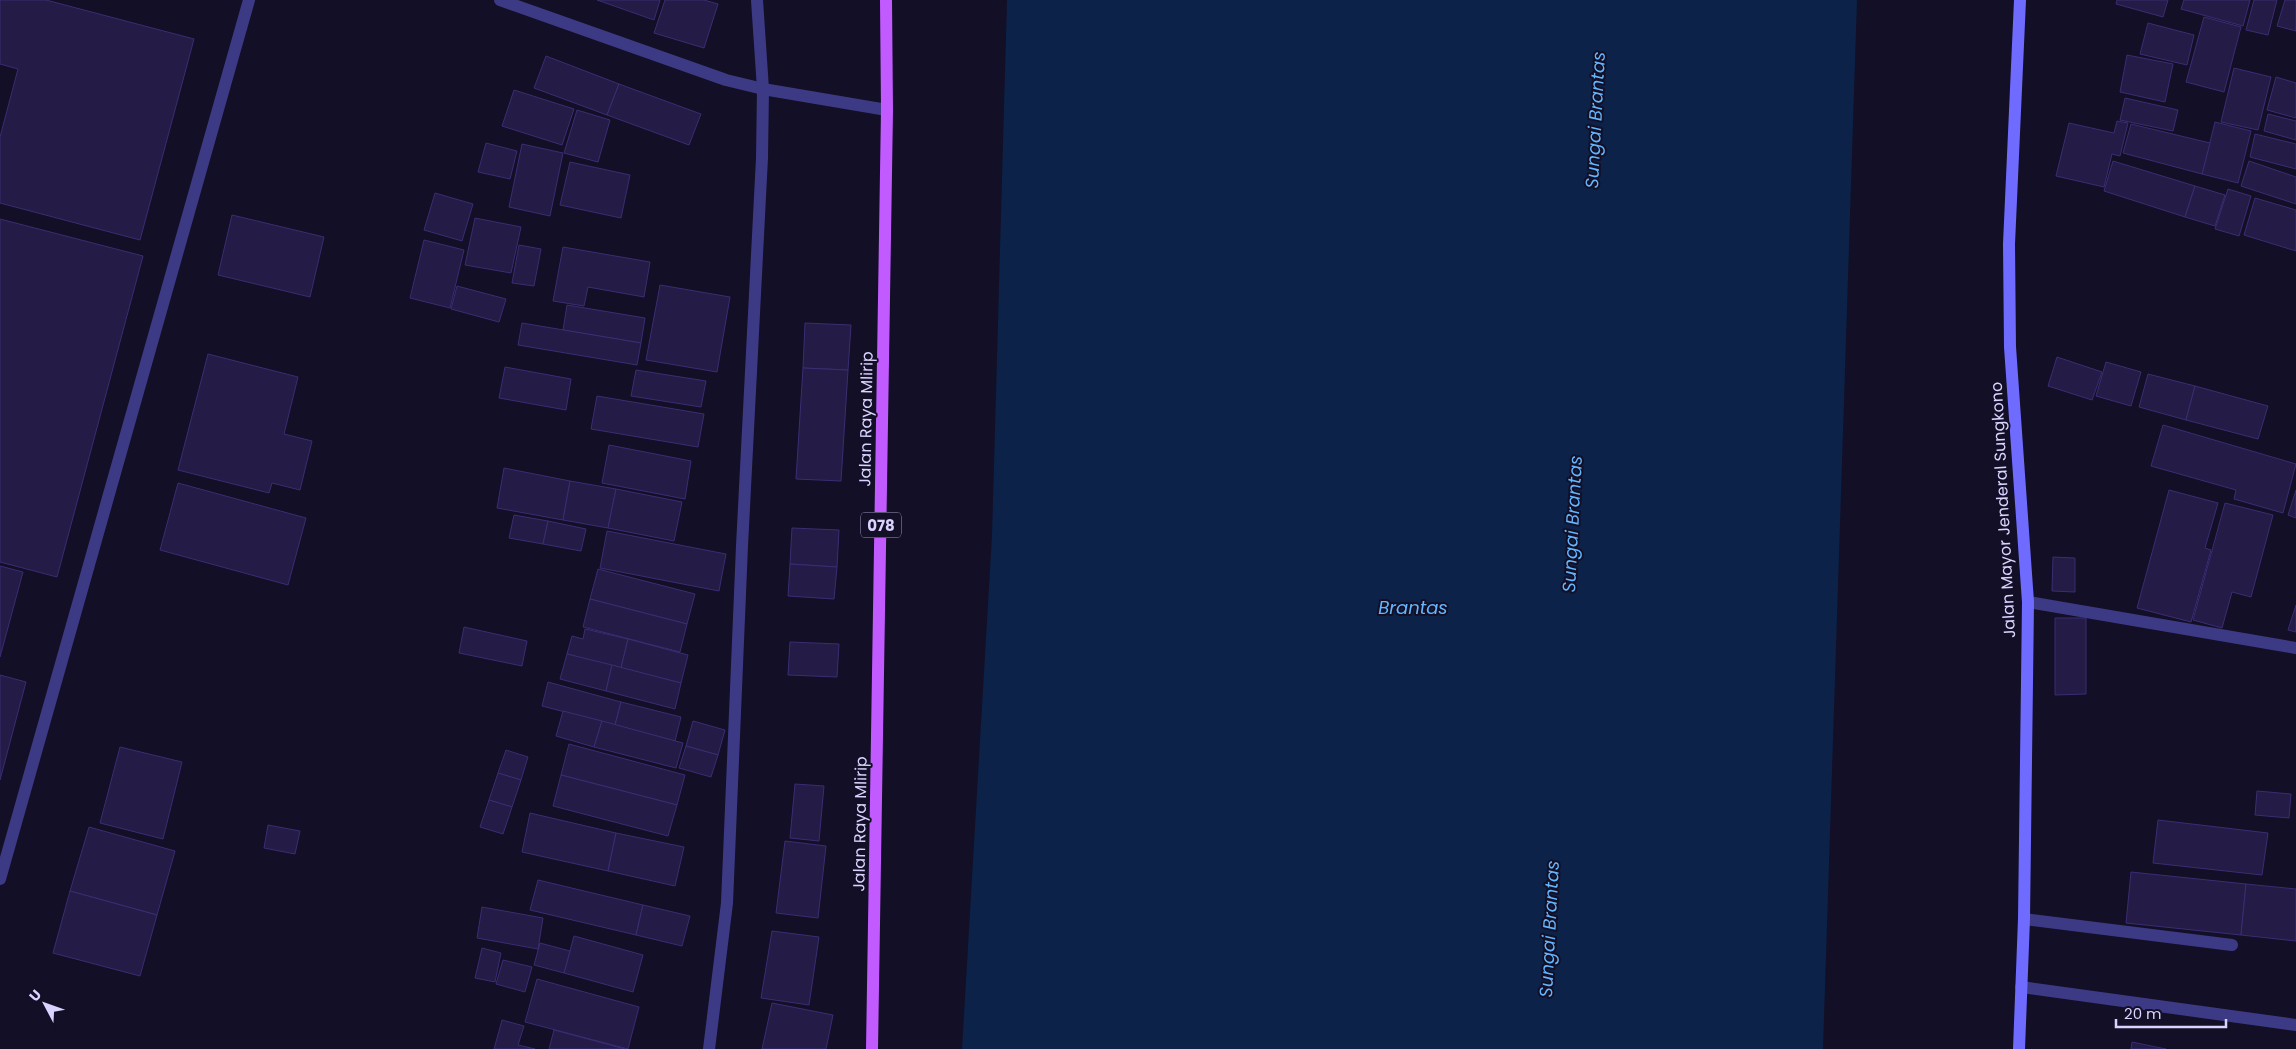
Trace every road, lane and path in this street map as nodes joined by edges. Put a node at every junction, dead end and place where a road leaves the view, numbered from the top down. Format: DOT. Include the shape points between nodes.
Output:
graph roads {
  1 [pos="250,0"];
  2 [pos="500,0"];
  3 [pos="757,0"];
  4 [pos="886,0"];
  5 [pos="2020,0"];
  6 [pos="763,89"];
  7 [pos="887,110"];
  8 [pos="2028,602"];
  9 [pos="2296,648"];
  10 [pos="0,879"];
  11 [pos="2024,919"];
  12 [pos="2232,944"];
  13 [pos="2021,987"];
  14 [pos="2296,1025"];
  15 [pos="709,1049"];
  16 [pos="872,1049"];
  17 [pos="2019,1049"];
  1 -- 10 [label="street"];
  2 -- 6 [label="street" via="726,80"];
  3 -- 6 [label="street"];
  4 -- 7 [label="main road, Jalan Raya Mlirip / 078"];
  5 -- 8 [label="main road, Jalan Mayor Jenderal Sungkono" via="2009,244 2010,347"];
  6 -- 7 [label="street"];
  6 -- 15 [label="street" via="727,903"];
  7 -- 16 [label="main road, Jalan Raya Mlirip / 078"];
  8 -- 9 [label="street"];
  8 -- 11 [label="main road, Jalan Mayor Jenderal Sungkono"];
  11 -- 12 [label="street"];
  11 -- 13 [label="main road, Jalan Mayor Jenderal Sungkono"];
  13 -- 14 [label="street"];
  13 -- 17 [label="main road, Jalan Mayor Jenderal Sungkono"];
}
